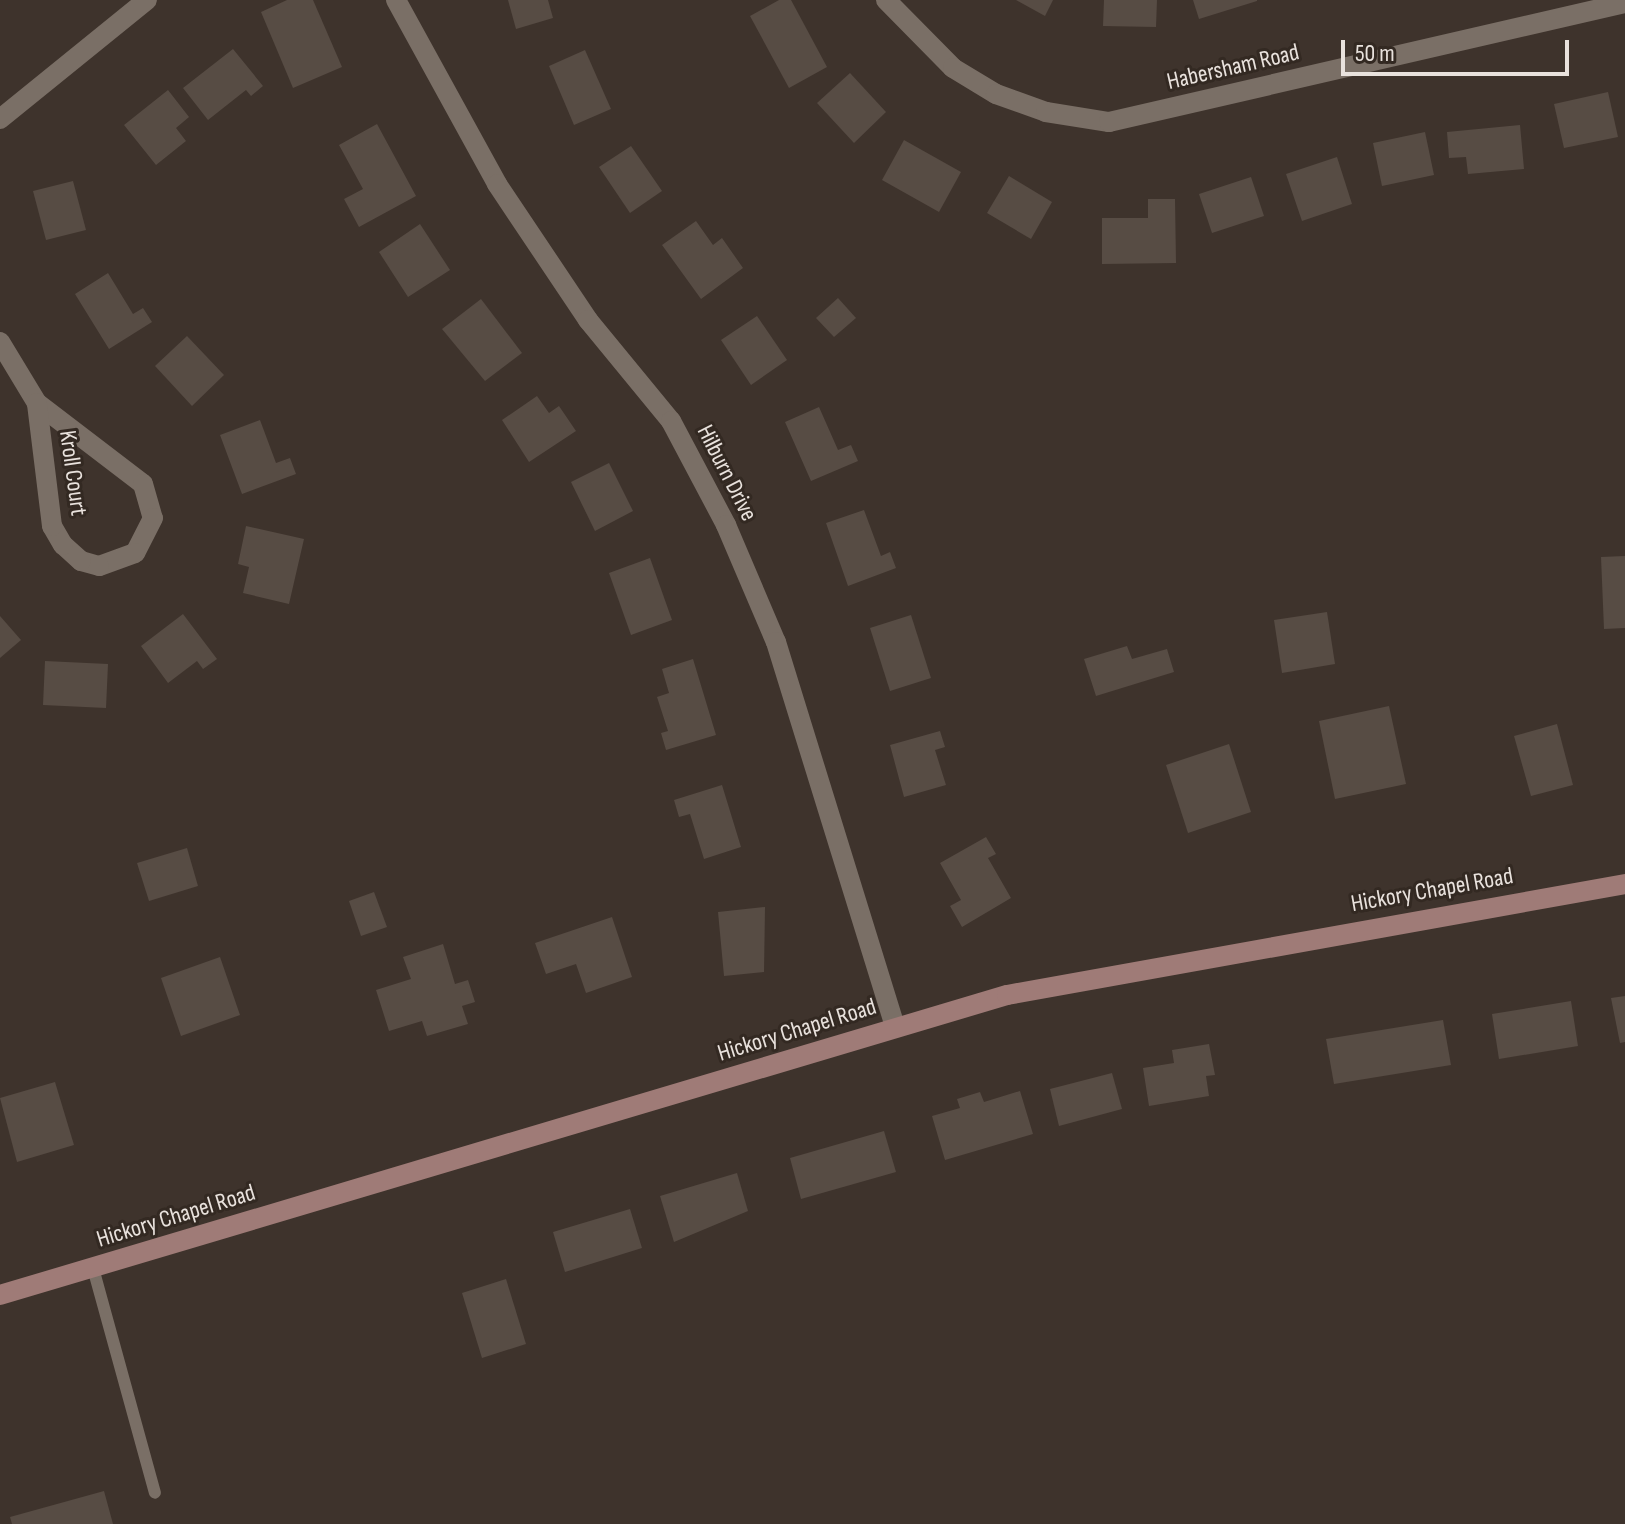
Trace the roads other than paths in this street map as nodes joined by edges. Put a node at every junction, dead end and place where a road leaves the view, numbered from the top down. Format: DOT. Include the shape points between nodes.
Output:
graph roads {
  1 [pos="147,0"];
  2 [pos="396,0"];
  3 [pos="886,0"];
  4 [pos="1625,3"];
  5 [pos="0,119"];
  6 [pos="0,342"];
  7 [pos="37,403"];
  8 [pos="1625,884"];
  9 [pos="895,1027"];
  10 [pos="93,1268"];
  11 [pos="0,1295"];
  12 [pos="155,1493"];
  1 -- 5 [label="street"];
  2 -- 9 [label="street, Hilburn Drive" via="497,184 588,320 671,421 726,525 776,642"];
  3 -- 4 [label="street, Habersham Road" via="943,59 996,94 1046,112 1109,122"];
  6 -- 7 [label="street, Kroll Court"];
  7 -- 7 [label="street, Kroll Court" via="143,484 153,518 135,553 99,566 81,561 63,545 52,526"];
  8 -- 9 [label="street, Hickory Chapel Road" via="1007,995"];
  9 -- 10 [label="street, Hickory Chapel Road"];
  10 -- 11 [label="street, Hickory Chapel Road"];
  10 -- 12 [label="lane"];
}
